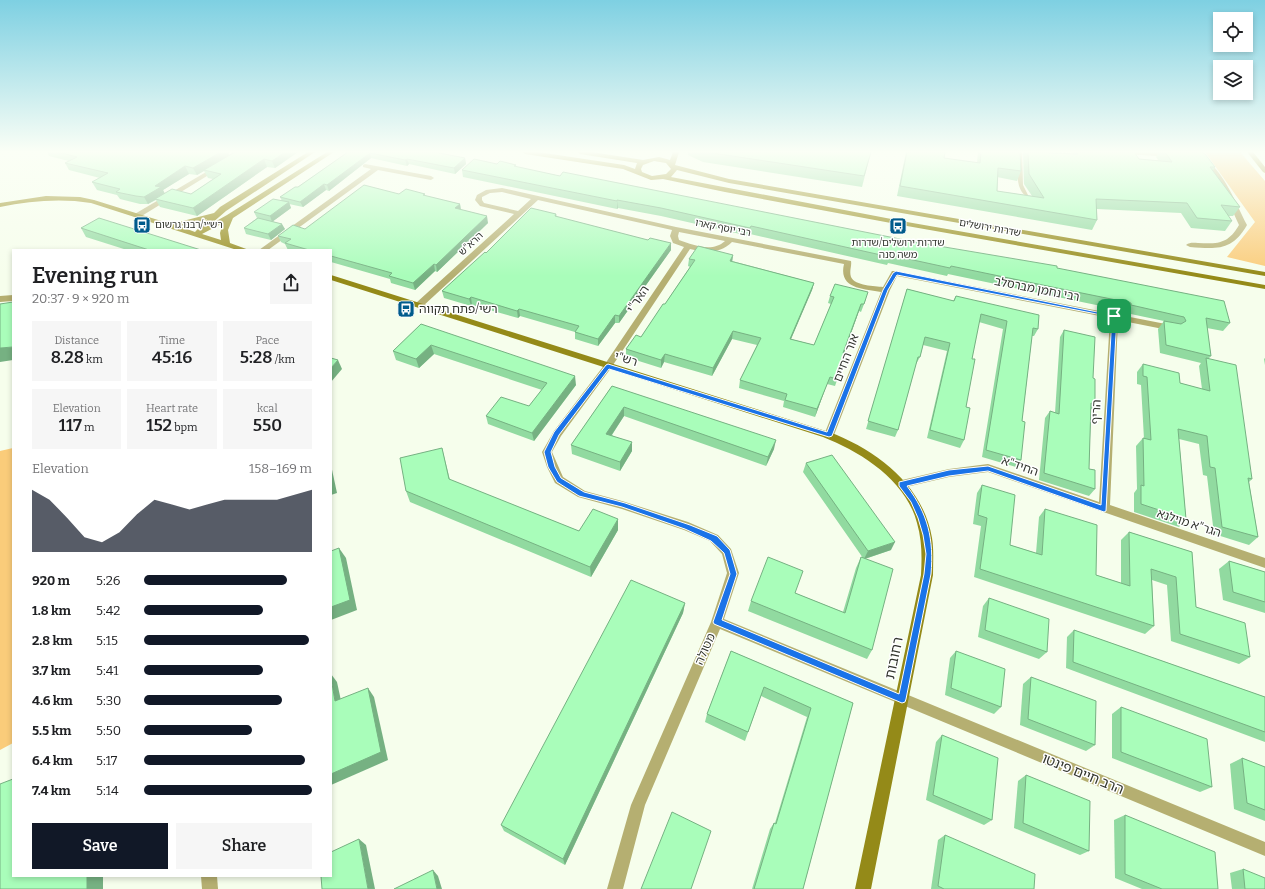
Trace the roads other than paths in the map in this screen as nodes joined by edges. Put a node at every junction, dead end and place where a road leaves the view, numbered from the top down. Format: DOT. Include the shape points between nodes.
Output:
graph roads {
  1 [pos="174,193"];
  2 [pos="247,193"];
  3 [pos="266,193"];
  4 [pos="342,193"];
  5 [pos="484,193"];
  6 [pos="513,193"];
  7 [pos="744,193"];
  8 [pos="801,193"];
  9 [pos="1227,193"];
  10 [pos="536,198"];
  11 [pos="0,205"];
  12 [pos="223,209"];
  13 [pos="519,213"];
  14 [pos="137,215"];
  15 [pos="230,217"];
  16 [pos="168,225"];
  17 [pos="676,229"];
  18 [pos="196,234"];
  19 [pos="730,240"];
  20 [pos="227,244"];
  21 [pos="1190,245"];
  22 [pos="688,246"];
  23 [pos="242,249"];
  24 [pos="264,249"];
  25 [pos="896,273"];
  26 [pos="1265,274"];
  27 [pos="333,280"];
  28 [pos="1265,287"];
  29 [pos="886,290"];
  30 [pos="12,298"];
  31 [pos="0,299"];
  32 [pos="419,305"];
  33 [pos="1114,316"];
  34 [pos="1175,328"];
  35 [pos="608,366"];
  36 [pos="829,435"];
  37 [pos="902,484"];
  38 [pos="1104,509"];
  39 [pos="1265,563"];
  40 [pos="717,622"];
  41 [pos="902,699"];
  42 [pos="1265,849"];
  43 [pos="209,877"];
  44 [pos="210,889"];
  45 [pos="615,889"];
  46 [pos="863,889"];
  1 -- 14 [label="street"];
  2 -- 12 [label="street"];
  3 -- 15 [label="street"];
  4 -- 24 [label="street"];
  5 -- 13 [label="street, רבי יוסף קארו" via="478,200 482,205"];
  6 -- 10 [label="street, רבי יוסף קארו"];
  7 -- 28 [label="street, שדרות ירושלים"];
  8 -- 26 [label="street, שדרות ירושלים"];
  9 -- 21 [label="street" via="1243,225 1240,232 1228,244"];
  10 -- 13 [label="street, הרא\"ש"];
  10 -- 17 [label="street, רבי יוסף קארו"];
  11 -- 14 [label="street" via="43,198 77,198"];
  12 -- 16 [label="street" via="193,222"];
  12 -- 18 [label="street"];
  13 -- 32 [label="street, הרא\"ש"];
  14 -- 16 [label="street"];
  15 -- 18 [label="street"];
  15 -- 20 [label="street" via="223,229 223,237"];
  16 -- 18 [label="street"];
  17 -- 19 [label="street, רבי יוסף קארו"];
  17 -- 22 [label="street" via="676,241"];
  18 -- 20 [label="street"];
  19 -- 22 [label="street" via="716,250"];
  19 -- 29 [label="street, רבי יוסף קארו" via="848,263 845,278 850,283"];
  20 -- 23 [label="street"];
  22 -- 35 [label="street, האר\"י"];
  25 -- 29 [label="street, אור החיים"];
  25 -- 33 [label="street, רבי נחמן מברסלב"];
  27 -- 32 [label="street, רש\"י"];
  29 -- 36 [label="street, אור החיים"];
  30 -- 31 [label="street"];
  32 -- 35 [label="street, רש\"י"];
  33 -- 34 [label="street, רבי נחמן מברסלב"];
  33 -- 38 [label="street, הריף"];
  35 -- 36 [label="street, רש\"י"];
  35 -- 40 [label="street, מטולה" via="557,434 547,452 552,467 559,480 582,494 688,527 714,538 727,552 733,574"];
  36 -- 37 [label="street, רש\"י" via="869,456"];
  37 -- 38 [label="street, החיד\"א" via="949,473 988,468"];
  37 -- 41 [label="street, רחובות" via="922,518 929,554"];
  38 -- 39 [label="street, הגר\"א מוילנא"];
  40 -- 41 [label="street, הרב חיים פינטו"];
  40 -- 45 [label="street, מטולה" via="638,805"];
  41 -- 42 [label="street, הרב חיים פינטו"];
  41 -- 46 [label="street, רחובות"];
  43 -- 44 [label="street"];
}
